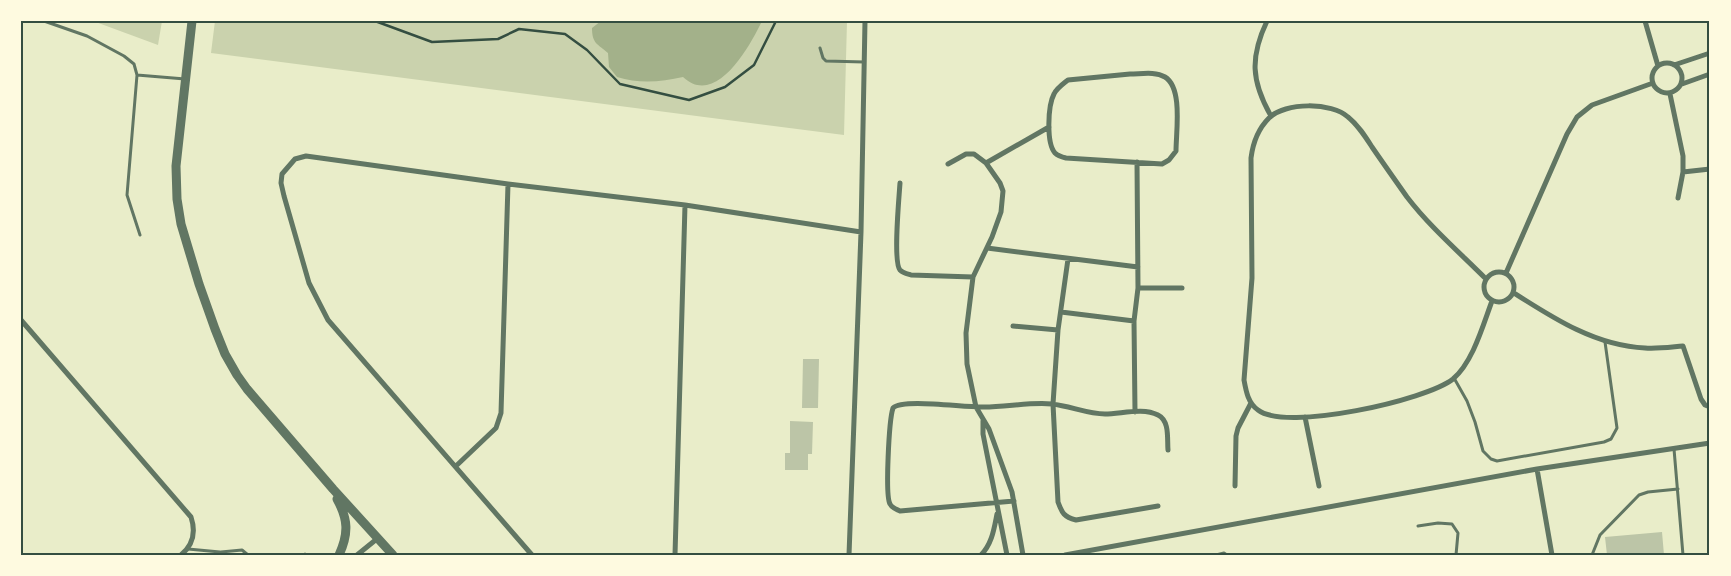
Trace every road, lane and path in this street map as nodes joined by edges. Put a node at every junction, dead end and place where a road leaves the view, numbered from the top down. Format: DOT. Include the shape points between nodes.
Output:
graph roads {
  1 [pos="44,21"];
  2 [pos="192,21"];
  3 [pos="375,21"];
  4 [pos="776,21"];
  5 [pos="865,21"];
  6 [pos="1267,21"];
  7 [pos="1644,21"];
  8 [pos="820,48"];
  9 [pos="1710,53"];
  10 [pos="864,62"];
  11 [pos="1674,65"];
  12 [pos="1658,66"];
  13 [pos="1710,74"];
  14 [pos="137,75"];
  15 [pos="186,79"];
  16 [pos="1653,83"];
  17 [pos="1682,84"];
  18 [pos="1670,94"];
  19 [pos="1271,116"];
  20 [pos="1049,128"];
  21 [pos="1137,162"];
  22 [pos="986,163"];
  23 [pos="948,164"];
  24 [pos="1710,169"];
  25 [pos="1683,172"];
  26 [pos="508,184"];
  27 [pos="900,184"];
  28 [pos="1678,198"];
  29 [pos="685,205"];
  30 [pos="860,232"];
  31 [pos="140,235"];
  32 [pos="987,248"];
  33 [pos="1068,259"];
  34 [pos="1138,267"];
  35 [pos="1506,273"];
  36 [pos="973,277"];
  37 [pos="1486,279"];
  38 [pos="1138,288"];
  39 [pos="1182,288"];
  40 [pos="1514,293"];
  41 [pos="1492,301"];
  42 [pos="1062,312"];
  43 [pos="21,320"];
  44 [pos="1134,321"];
  45 [pos="1013,326"];
  46 [pos="1058,330"];
  47 [pos="1605,342"];
  48 [pos="1454,378"];
  49 [pos="1251,402"];
  50 [pos="1053,404"];
  51 [pos="976,407"];
  52 [pos="1710,407"];
  53 [pos="1135,412"];
  54 [pos="1305,417"];
  55 [pos="983,420"];
  56 [pos="1710,443"];
  57 [pos="1674,449"];
  58 [pos="1168,450"];
  59 [pos="456,466"];
  60 [pos="1538,469"];
  61 [pos="1234,486"];
  62 [pos="1319,486"];
  63 [pos="332,489"];
  64 [pos="1678,490"];
  65 [pos="1014,501"];
  66 [pos="996,502"];
  67 [pos="1158,506"];
  68 [pos="998,512"];
  69 [pos="1418,526"];
  70 [pos="379,538"];
  71 [pos="188,549"];
  72 [pos="220,552"];
  73 [pos="181,555"];
  74 [pos="225,555"];
  75 [pos="248,555"];
  76 [pos="339,555"];
  77 [pos="357,555"];
  78 [pos="393,555"];
  79 [pos="532,555"];
  80 [pos="675,555"];
  81 [pos="850,555"];
  82 [pos="981,555"];
  83 [pos="1008,555"];
  84 [pos="1023,555"];
  85 [pos="1065,555"];
  86 [pos="1216,555"];
  87 [pos="1227,555"];
  88 [pos="1456,555"];
  89 [pos="1552,555"];
  90 [pos="1592,555"];
  91 [pos="1684,555"];
  1 -- 14 [label="lane" via="87,36 124,56 134,64"];
  2 -- 15 [label="street"];
  3 -- 4 [label="path" via="432,42 498,39 519,29 564,34 587,50 620,84 689,100 725,87 754,65"];
  5 -- 10 [label="street"];
  6 -- 19 [label="street" via="1256,50 1255,68 1263,102"];
  7 -- 12 [label="street"];
  8 -- 10 [label="lane" via="826,61"];
  9 -- 11 [label="street"];
  10 -- 30 [label="street"];
  11 -- 12 [label="street"];
  11 -- 17 [label="street" via="1682,74"];
  12 -- 16 [label="street" via="1652,75"];
  13 -- 17 [label="street"];
  14 -- 15 [label="lane"];
  14 -- 31 [label="lane" via="127,196"];
  15 -- 63 [label="street" via="175,179 182,224 199,284 225,354 237,375"];
  16 -- 18 [label="street" via="1660,92"];
  16 -- 35 [label="street" via="1592,105 1577,117"];
  17 -- 18 [label="street"];
  18 -- 25 [label="street" via="1682,147"];
  19 -- 37 [label="street" via="1287,109 1320,106 1348,116 1408,198"];
  19 -- 49 [label="street" via="1257,132 1251,158 1252,278 1244,380"];
  20 -- 21 [label="street" via="1052,148 1060,156"];
  20 -- 21 [label="street" via="1050,103 1054,93 1068,80 1130,74 1164,77 1172,83 1176,95 1176,151 1162,164"];
  20 -- 22 [label="street"];
  21 -- 34 [label="street"];
  22 -- 23 [label="street" via="970,153"];
  22 -- 32 [label="street" via="1000,183 1003,200"];
  24 -- 25 [label="street"];
  25 -- 28 [label="street"];
  26 -- 29 [label="street"];
  26 -- 59 [label="street" via="501,413 496,428"];
  26 -- 59 [label="street" via="306,156 295,159 282,174 284,196 309,283 328,320"];
  27 -- 36 [label="street" via="899,269 911,275"];
  29 -- 30 [label="street"];
  29 -- 80 [label="street"];
  30 -- 81 [label="street"];
  32 -- 33 [label="street"];
  32 -- 36 [label="street"];
  33 -- 34 [label="street"];
  33 -- 42 [label="street"];
  34 -- 38 [label="street"];
  35 -- 37 [label="street" via="1494,273"];
  35 -- 40 [label="street" via="1512,278"];
  36 -- 51 [label="street" via="966,333 967,364"];
  37 -- 41 [label="street" via="1485,292"];
  38 -- 39 [label="street"];
  38 -- 44 [label="street"];
  40 -- 41 [label="street" via="1502,302"];
  40 -- 47 [label="street" via="1551,317"];
  41 -- 48 [label="street" via="1469,359"];
  42 -- 44 [label="street"];
  42 -- 46 [label="street"];
  43 -- 71 [label="street" via="191,517 194,534"];
  44 -- 53 [label="street"];
  45 -- 46 [label="street"];
  46 -- 50 [label="street"];
  47 -- 48 [label="lane" via="1617,428 1611,439 1604,442 1497,461 1491,459 1479,443 1476,422"];
  47 -- 52 [label="street" via="1645,348 1684,346 1701,399"];
  48 -- 54 [label="street" via="1443,386 1378,406"];
  49 -- 54 [label="street" via="1258,411 1268,415"];
  49 -- 61 [label="street" via="1236,436"];
  50 -- 51 [label="street"];
  50 -- 53 [label="street" via="1105,414"];
  50 -- 67 [label="street" via="1058,502 1067,518 1076,520"];
  51 -- 55 [label="street"];
  51 -- 66 [label="street" via="910,403 893,408 888,497 890,506 900,511"];
  53 -- 58 [label="street" via="1150,412 1164,420"];
  54 -- 62 [label="street"];
  55 -- 65 [label="street"];
  55 -- 66 [label="street"];
  56 -- 57 [label="street"];
  57 -- 60 [label="street"];
  57 -- 64 [label="lane"];
  59 -- 79 [label="street"];
  60 -- 85 [label="street"];
  60 -- 89 [label="street"];
  63 -- 70 [label="street"];
  63 -- 76 [label="street" via="342,509 346,529"];
  64 -- 90 [label="lane" via="1639,495 1600,535"];
  64 -- 91 [label="lane"];
  65 -- 66 [label="street"];
  65 -- 84 [label="street"];
  66 -- 68 [label="street"];
  68 -- 82 [label="street" via="992,538"];
  68 -- 83 [label="street"];
  69 -- 88 [label="lane" via="1452,524 1458,533"];
  70 -- 77 [label="street"];
  70 -- 78 [label="street"];
  71 -- 72 [label="lane"];
  71 -- 73 [label="street"];
  72 -- 74 [label="lane"];
  72 -- 75 [label="lane" via="242,550"];
  86 -- 87 [label="lane"];
}
